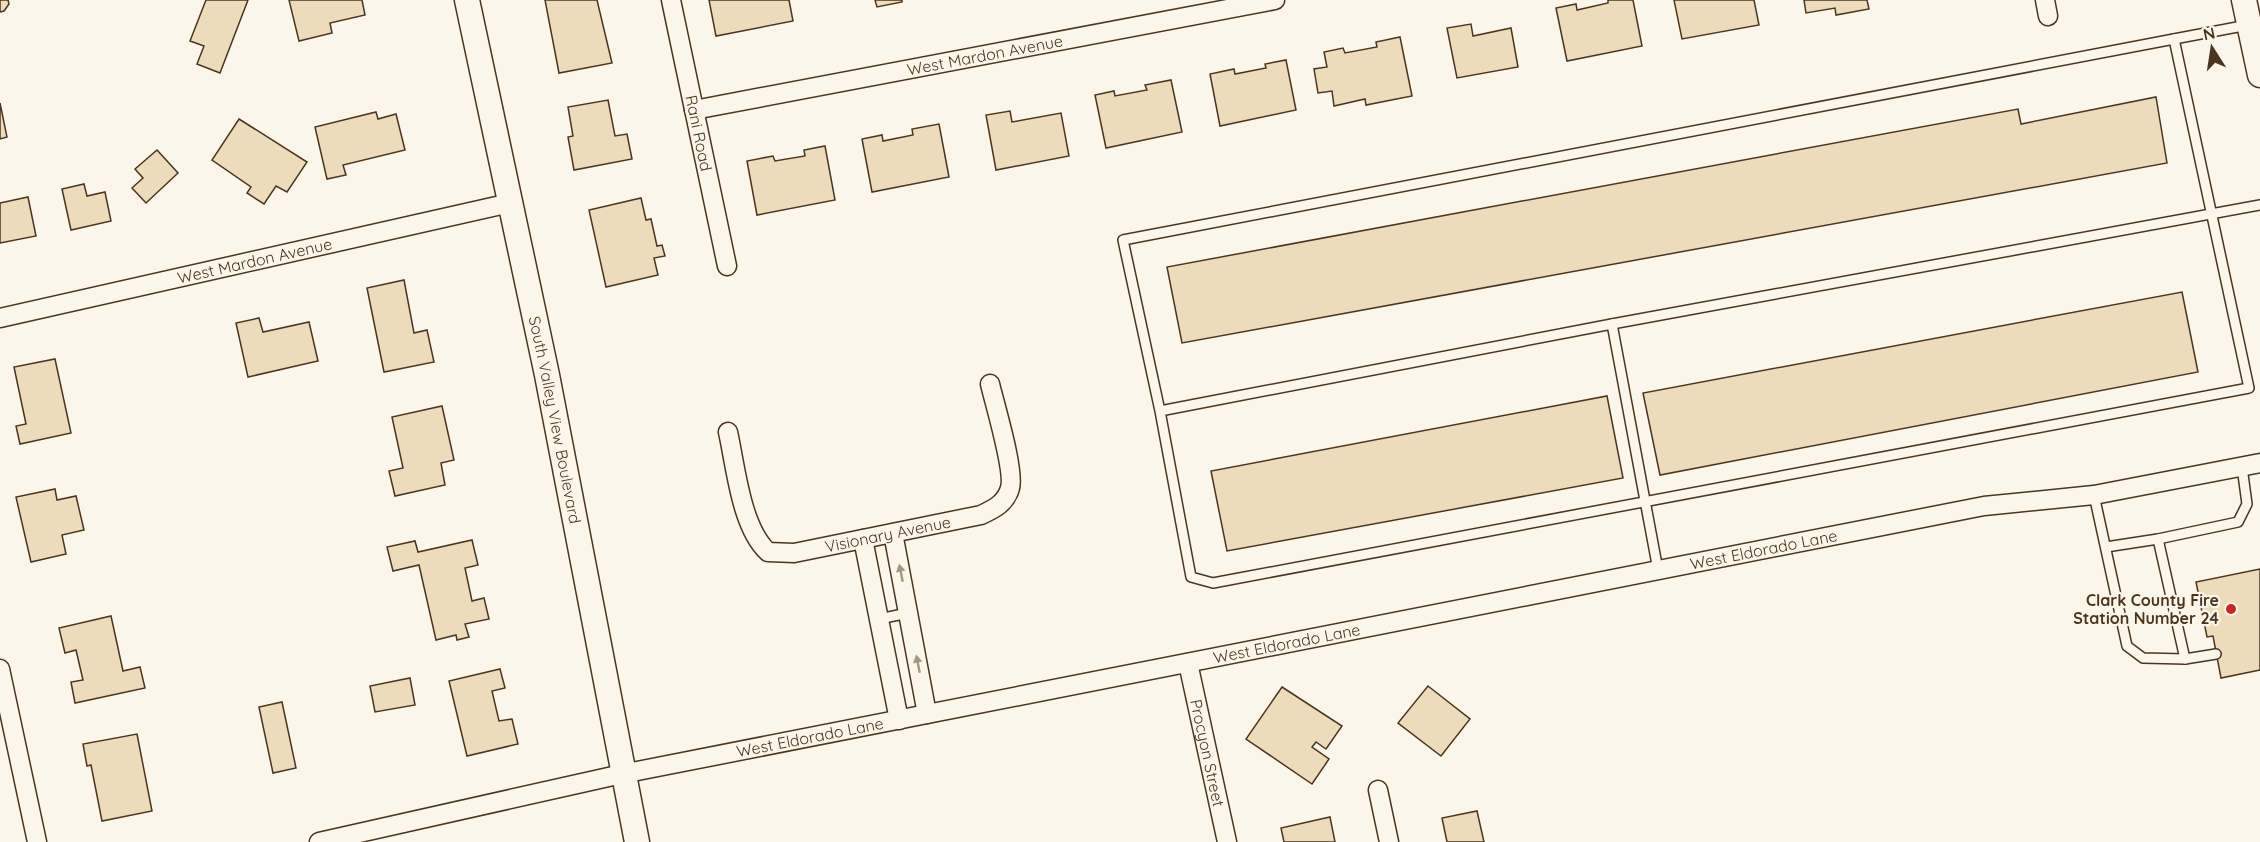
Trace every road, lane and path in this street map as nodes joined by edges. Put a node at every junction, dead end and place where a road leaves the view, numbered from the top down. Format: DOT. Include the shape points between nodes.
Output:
graph roads {
  1 [pos="467,0"];
  2 [pos="671,0"];
  3 [pos="1275,0"];
  4 [pos="2244,0"];
  5 [pos="2249,24"];
  6 [pos="2174,39"];
  7 [pos="2260,75"];
  8 [pos="694,110"];
  9 [pos="510,203"];
  10 [pos="2260,205"];
  11 [pos="2211,214"];
  12 [pos="728,266"];
  13 [pos="0,318"];
  14 [pos="1612,324"];
  15 [pos="990,384"];
  16 [pos="1160,411"];
  17 [pos="728,432"];
  18 [pos="2251,465"];
  19 [pos="2094,495"];
  20 [pos="1645,501"];
  21 [pos="893,533"];
  22 [pos="863,539"];
  23 [pos="2158,539"];
  24 [pos="2106,547"];
  25 [pos="1658,570"];
  26 [pos="908,614"];
  27 [pos="879,619"];
  28 [pos="2216,654"];
  29 [pos="2185,659"];
  30 [pos="1188,663"];
  31 [pos="0,669"];
  32 [pos="927,714"];
  33 [pos="899,720"];
  34 [pos="622,774"];
  35 [pos="1378,790"];
  36 [pos="37,842"];
  37 [pos="319,842"];
  38 [pos="637,842"];
  39 [pos="1227,842"];
  40 [pos="1389,842"];
  1 -- 9 [label="main road, South Valley View Boulevard"];
  2 -- 8 [label="street, Rani Road"];
  3 -- 8 [label="street, West Mardon Avenue"];
  4 -- 5 [label="main road"];
  5 -- 6 [label="lane"];
  5 -- 7 [label="main road"];
  6 -- 11 [label="lane"];
  6 -- 16 [label="lane" via="1123,240"];
  8 -- 12 [label="street, Rani Road"];
  9 -- 13 [label="street, West Mardon Avenue"];
  9 -- 34 [label="main road, South Valley View Boulevard"];
  10 -- 11 [label="lane"];
  11 -- 14 [label="lane"];
  11 -- 20 [label="lane" via="2249,388"];
  14 -- 16 [label="lane"];
  14 -- 20 [label="lane"];
  15 -- 21 [label="street, Visionary Avenue" via="1011,478 1005,500 981,515"];
  16 -- 20 [label="lane" via="1191,577 1213,584"];
  17 -- 22 [label="street, Visionary Avenue" via="750,527 757,542 768,552 794,553"];
  18 -- 19 [label="street, West Eldorado Lane"];
  18 -- 23 [label="lane" via="2247,504 2238,522"];
  19 -- 24 [label="lane"];
  19 -- 25 [label="street, West Eldorado Lane" via="1984,506"];
  20 -- 25 [label="lane"];
  21 -- 22 [label="street, Visionary Avenue"];
  26 -- 21 [label="street, one-way"];
  22 -- 27 [label="street"];
  23 -- 24 [label="lane"];
  23 -- 29 [label="lane"];
  24 -- 29 [label="lane" via="2127,646 2143,658"];
  25 -- 30 [label="street, West Eldorado Lane"];
  26 -- 27 [label="lane"];
  32 -- 26 [label="street, one-way"];
  27 -- 33 [label="street"];
  28 -- 29 [label="lane"];
  30 -- 32 [label="street, West Eldorado Lane"];
  30 -- 39 [label="street, Procyon Street"];
  31 -- 36 [label="street"];
  32 -- 33 [label="street, West Eldorado Lane"];
  33 -- 34 [label="street, West Eldorado Lane"];
  34 -- 37 [label="street, West Eldorado Lane"];
  34 -- 38 [label="main road, South Valley View Boulevard"];
  35 -- 40 [label="street"];
}
